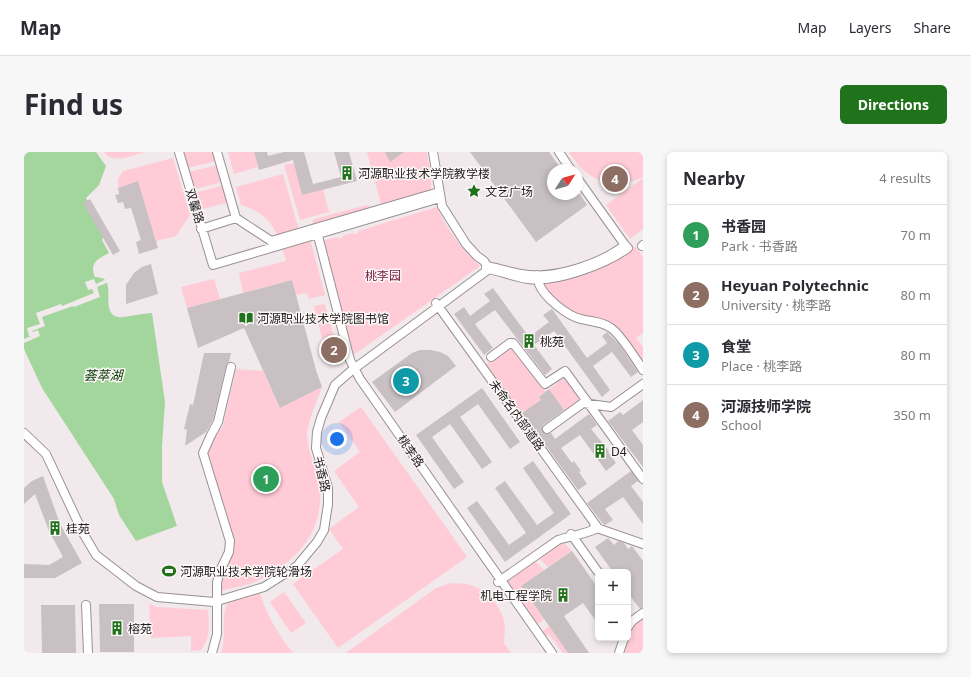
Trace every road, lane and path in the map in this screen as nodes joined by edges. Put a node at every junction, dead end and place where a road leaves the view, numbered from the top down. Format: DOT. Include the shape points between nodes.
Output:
graph roads {
  1 [pos="179,152"];
  2 [pos="218,152"];
  3 [pos="432,152"];
  4 [pos="558,152"];
  5 [pos="567,164"];
  6 [pos="583,186"];
  7 [pos="438,195"];
  8 [pos="236,218"];
  9 [pos="201,229"];
  10 [pos="315,232"];
  11 [pos="487,269"];
  12 [pos="537,277"];
  13 [pos="437,305"];
  14 [pos="492,357"];
  15 [pos="231,367"];
  16 [pos="352,368"];
  17 [pos="643,370"];
  18 [pos="643,384"];
  19 [pos="643,389"];
  20 [pos="383,396"];
  21 [pos="374,403"];
  22 [pos="590,405"];
  23 [pos="24,426"];
  24 [pos="549,430"];
  25 [pos="24,432"];
  26 [pos="643,473"];
  27 [pos="643,479"];
  28 [pos="596,528"];
  29 [pos="572,535"];
  30 [pos="643,544"];
  31 [pos="596,569"];
  32 [pos="499,580"];
  33 [pos="218,598"];
  34 [pos="86,605"];
  35 [pos="643,613"];
  36 [pos="631,620"];
  37 [pos="623,641"];
  38 [pos="88,653"];
  39 [pos="212,653"];
  40 [pos="216,653"];
  41 [pos="548,653"];
  42 [pos="552,653"];
  43 [pos="619,653"];
  1 -- 9 [label="street, 双馨路"];
  2 -- 8 [label="street"];
  3 -- 7 [label="street"];
  4 -- 5 [label="street"];
  6 -- 12 [label="street" via="628,248 596,265 561,276"];
  7 -- 10 [label="street"];
  7 -- 11 [label="street" via="439,207 447,221 464,246"];
  8 -- 9 [label="street, 双馨路"];
  8 -- 10 [label="street" via="271,241"];
  9 -- 10 [label="street" via="213,265"];
  10 -- 16 [label="street, 桃李路" via="346,361"];
  11 -- 12 [label="street" via="529,279"];
  11 -- 13 [label="street, 书香路"];
  12 -- 17 [label="street" via="550,299 570,315 603,323 612,329"];
  13 -- 16 [label="street, 书香路"];
  13 -- 28 [label="street, 未命名内部道路" via="536,439"];
  14 -- 22 [label="street" via="513,343 544,384 565,371"];
  15 -- 33 [label="street" via="218,422 203,453 230,541 230,552 219,573"];
  16 -- 21 [label="street, 桃李路"];
  16 -- 33 [label="street, 书香路" via="333,383 318,416 314,432 313,448 325,487 326,504 320,529 314,540 295,564 263,585"];
  18 -- 22 [label="street" via="611,406"];
  19 -- 22 [label="street" via="613,410"];
  20 -- 21 [label="street"];
  21 -- 32 [label="street, 桃李路"];
  22 -- 24 [label="street" via="583,403"];
  22 -- 26 [label="street"];
  22 -- 27 [label="street"];
  23 -- 33 [label="street, 书香路" via="50,451 86,531 99,552 139,583 159,594"];
  25 -- 33 [label="street, 书香路" via="46,454 96,555 136,586 157,597 214,602"];
  28 -- 29 [label="street"];
  28 -- 30 [label="street"];
  29 -- 31 [label="street"];
  29 -- 32 [label="street" via="558,540"];
  32 -- 41 [label="street, 桃李路"];
  32 -- 42 [label="street, 桃李路"];
  33 -- 39 [label="street" via="217,634"];
  33 -- 40 [label="street" via="220,637"];
  34 -- 38 [label="street"];
  35 -- 36 [label="street"];
  37 -- 43 [label="street"];
}
